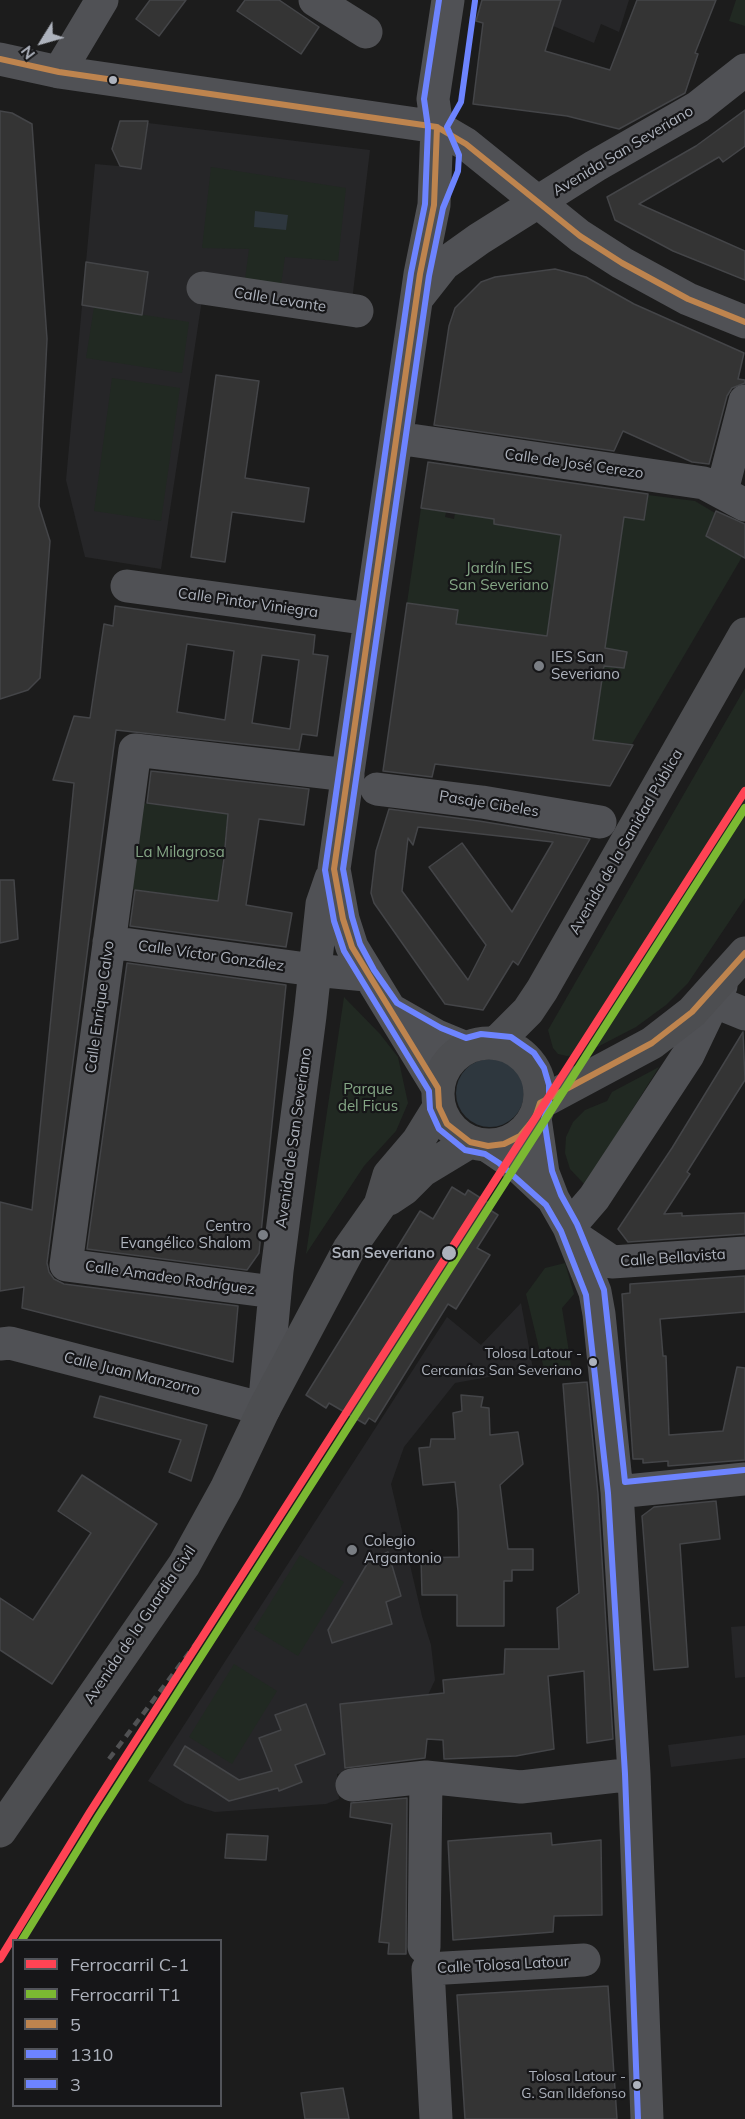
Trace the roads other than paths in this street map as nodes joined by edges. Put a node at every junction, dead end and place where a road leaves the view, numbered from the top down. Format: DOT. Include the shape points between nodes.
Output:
graph roads {
  1 [pos="102,0"];
  2 [pos="315,0"];
  3 [pos="448,0"];
  4 [pos="466,0"];
  5 [pos="366,32"];
  6 [pos="0,34"];
  7 [pos="0,59"];
  8 [pos="745,70"];
  9 [pos="59,72"];
  10 [pos="437,127"];
  11 [pos="538,202"];
  12 [pos="203,288"];
  13 [pos="418,297"];
  14 [pos="357,311"];
  15 [pos="745,322"];
  16 [pos="745,401"];
  17 [pos="397,438"];
  18 [pos="734,498"];
  19 [pos="127,586"];
  20 [pos="370,619"];
  21 [pos="745,634"];
  22 [pos="348,775"];
  23 [pos="377,789"];
  24 [pos="600,822"];
  25 [pos="334,869"];
  26 [pos="109,942"];
  27 [pos="314,970"];
  28 [pos="366,975"];
  29 [pos="728,976"];
  30 [pos="391,1010"];
  31 [pos="745,1014"];
  32 [pos="481,1045"];
  33 [pos="439,1098"];
  34 [pos="538,1111"];
  35 [pos="479,1144"];
  36 [pos="553,1199"];
  37 [pos="380,1205"];
  38 [pos="571,1231"];
  39 [pos="745,1253"];
  40 [pos="66,1264"];
  41 [pos="274,1293"];
  42 [pos="0,1344"];
  43 [pos="264,1409"];
  44 [pos="745,1479"];
  45 [pos="617,1492"];
  46 [pos="634,1774"];
  47 [pos="426,1777"];
  48 [pos="352,1785"];
  49 [pos="0,1832"];
  50 [pos="424,1947"];
  51 [pos="584,1960"];
  52 [pos="436,2119"];
  53 [pos="647,2119"];
  1 -- 9 [label="street"];
  2 -- 5 [label="street"];
  3 -- 10 [label="street" via="433,99"];
  4 -- 10 [label="street" via="452,100"];
  6 -- 9 [label="street"];
  7 -- 9 [label="street"];
  8 -- 11 [label="street, Avenida San Severiano" via="698,107"];
  9 -- 10 [label="street"];
  10 -- 11 [label="street" via="466,144"];
  10 -- 13 [label="street" via="434,205"];
  11 -- 13 [label="street, Avenida San Severiano" via="444,264"];
  11 -- 15 [label="street" via="622,263 688,299"];
  12 -- 14 [label="street, Calle Levante"];
  13 -- 17 [label="street"];
  16 -- 18 [label="street"];
  17 -- 18 [label="street, Calle de José Cerezo" via="704,483"];
  17 -- 20 [label="street"];
  19 -- 20 [label="street, Calle Pintor Viniegra"];
  20 -- 22 [label="street"];
  21 -- 32 [label="main road, Avenida de la Sanidad Pública" via="542,990 528,1011"];
  22 -- 25 [label="street"];
  22 -- 26 [label="street, Calle Enrique Calvo" via="135,750"];
  23 -- 24 [label="street, Pasaje Cibeles"];
  25 -- 27 [label="street, Avenida de San Severiano" via="321,904"];
  25 -- 28 [label="street" via="343,919"];
  26 -- 27 [label="street, Calle Víctor González"];
  26 -- 40 [label="street, Calle Enrique Calvo"];
  27 -- 28 [label="street, Calle Víctor González"];
  27 -- 41 [label="street, Avenida de San Severiano"];
  28 -- 30 [label="street"];
  29 -- 31 [label="street"];
  29 -- 34 [label="main road" via="692,1012 652,1043"];
  29 -- 38 [label="street" via="688,1054"];
  30 -- 32 [label="street" via="437,1036"];
  30 -- 33 [label="street"];
  32 -- 33 [label="main road" via="451,1059 441,1074"];
  32 -- 34 [label="main road" via="518,1051 528,1060 540,1086"];
  33 -- 35 [label="main road" via="447,1124 457,1134"];
  33 -- 37 [label="main road" via="418,1141 389,1175"];
  34 -- 35 [label="main road" via="520,1136 504,1143"];
  34 -- 36 [label="street" via="543,1173"];
  35 -- 36 [label="street" via="519,1167"];
  35 -- 37 [label="main road" via="422,1171"];
  36 -- 38 [label="street"];
  37 -- 43 [label="main road, Avenida de la Guardia Civil" via="349,1249"];
  38 -- 39 [label="street, Calle Bellavista" via="612,1262"];
  38 -- 45 [label="street" via="600,1314"];
  40 -- 41 [label="street, Calle Amadeo Rodríguez"];
  41 -- 43 [label="street, Avenida de San Severiano"];
  42 -- 43 [label="street, Calle Juan Manzorro" via="9,1343"];
  43 -- 49 [label="main road, Avenida de la Guardia Civil" via="226,1490 184,1564"];
  44 -- 45 [label="street"];
  45 -- 46 [label="street"];
  46 -- 47 [label="street" via="520,1787"];
  46 -- 53 [label="street"];
  47 -- 48 [label="street"];
  47 -- 50 [label="street"];
  51 -- 52 [label="street, Calle Tolosa Latour" via="428,1969"];
}
